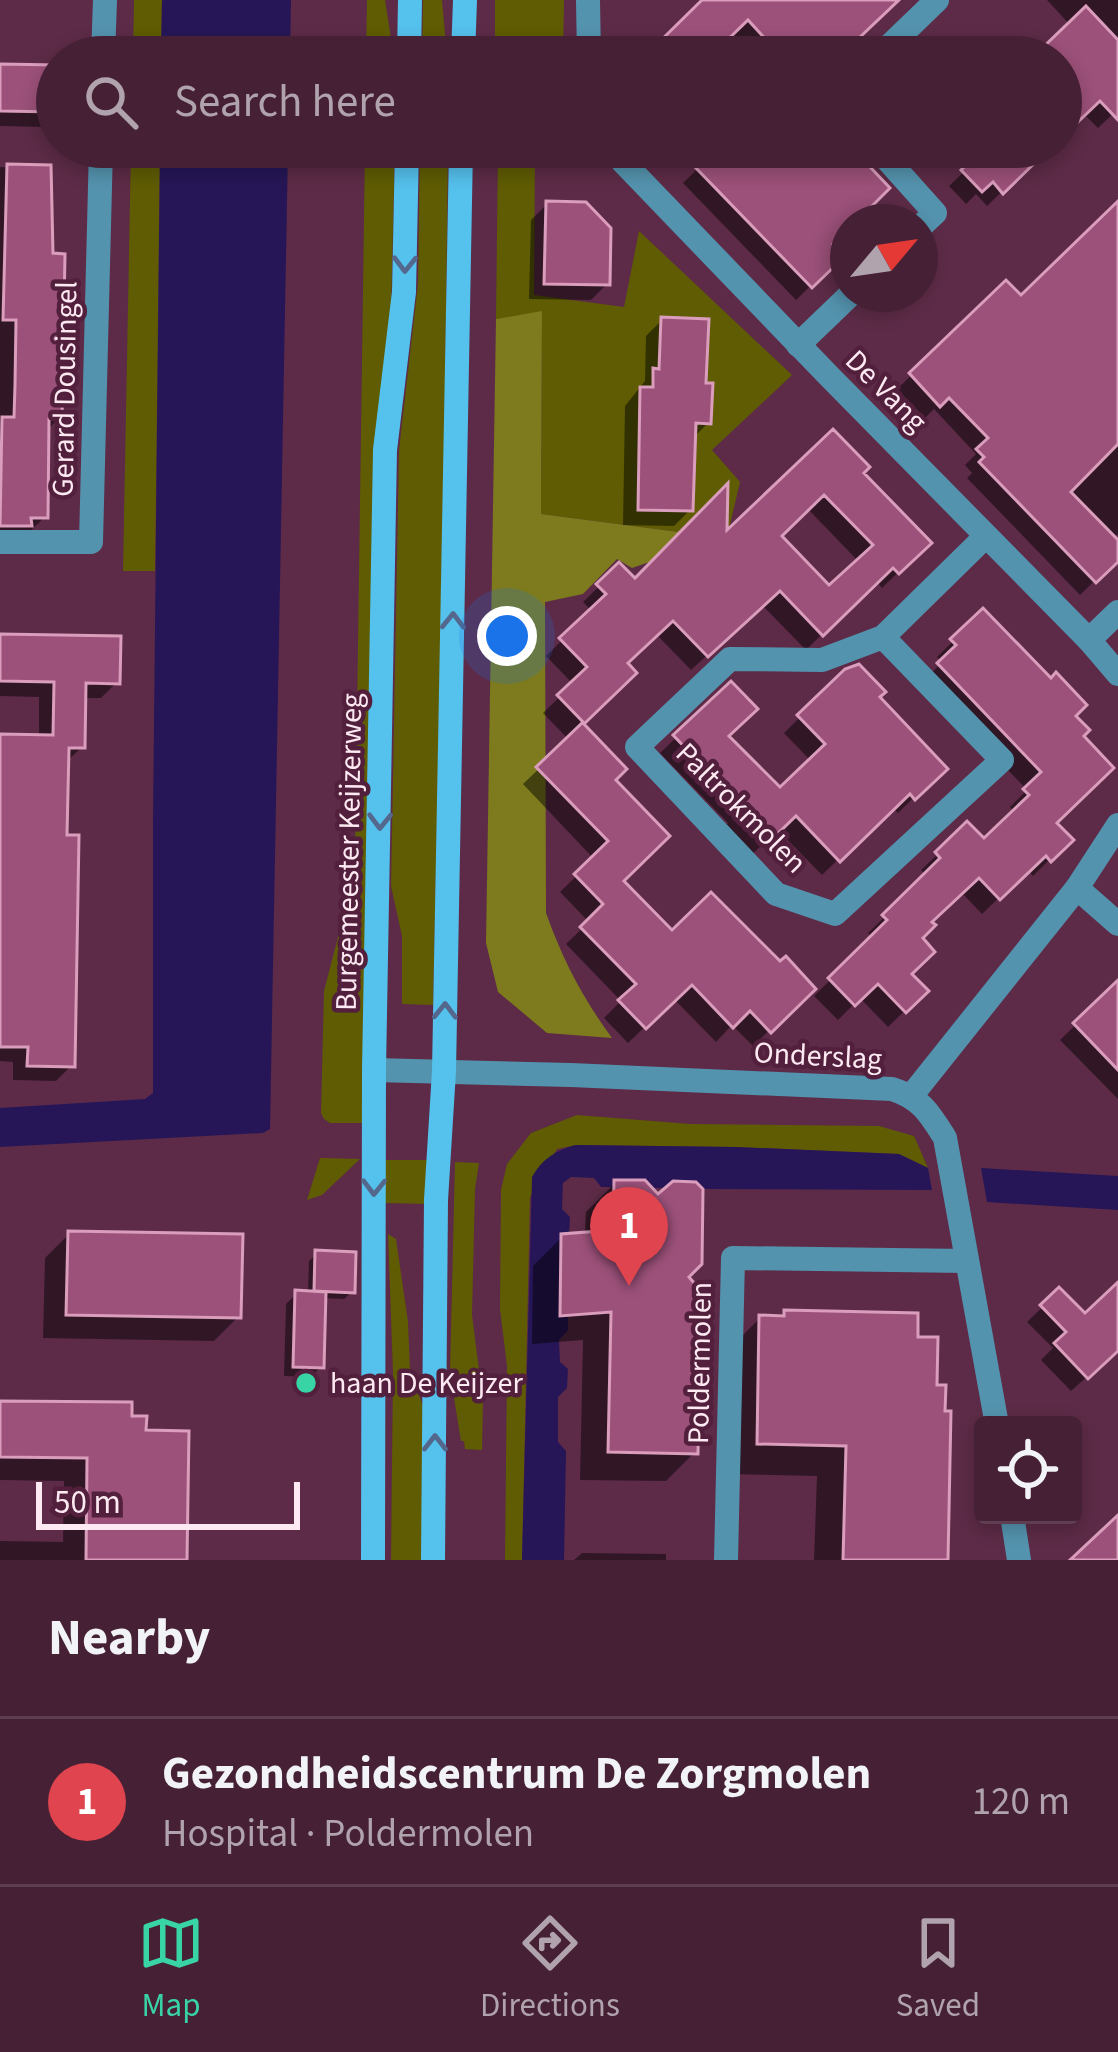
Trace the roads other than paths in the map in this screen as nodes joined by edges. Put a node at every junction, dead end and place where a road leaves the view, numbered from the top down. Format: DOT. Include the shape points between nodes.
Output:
graph roads {
  1 [pos="105,0"];
  2 [pos="410,0"];
  3 [pos="464,0"];
  4 [pos="588,0"];
  5 [pos="937,0"];
  6 [pos="104,36"];
  7 [pos="409,36"];
  8 [pos="464,36"];
  9 [pos="589,36"];
  10 [pos="900,36"];
  11 [pos="100,168"];
  12 [pos="407,168"];
  13 [pos="461,168"];
  14 [pos="630,168"];
  15 [pos="895,168"];
  16 [pos="927,204"];
  17 [pos="832,312"];
  18 [pos="798,345"];
  19 [pos="986,536"];
  20 [pos="0,542"];
  21 [pos="1118,612"];
  22 [pos="883,637"];
  23 [pos="1089,640"];
  24 [pos="1118,674"];
  25 [pos="1118,825"];
  26 [pos="1078,888"];
  27 [pos="1118,924"];
  28 [pos="374,1070"];
  29 [pos="444,1071"];
  30 [pos="912,1095"];
  31 [pos="967,1261"];
  32 [pos="995,1416"];
  33 [pos="1013,1524"];
  34 [pos="373,1560"];
  35 [pos="433,1560"];
  36 [pos="726,1560"];
  37 [pos="1019,1560"];
  1 -- 6 [label="street"];
  2 -- 7 [label="main road"];
  3 -- 8 [label="main road"];
  4 -- 9 [label="street"];
  5 -- 10 [label="street"];
  11 -- 20 [label="street, Gerard Dousingel" via="91,542"];
  12 -- 28 [label="main road, Burgemeester Keijzerweg, one-way" via="404,292 385,450"];
  29 -- 13 [label="main road, one-way"];
  14 -- 18 [label="street, De Vang"];
  15 -- 16 [label="street"];
  17 -- 18 [label="street"];
  18 -- 19 [label="street, De Vang"];
  19 -- 22 [label="street, Paltrokmolen"];
  19 -- 23 [label="street, De Vang"];
  21 -- 23 [label="street"];
  22 -- 22 [label="street, Paltrokmolen" via="1002,760 835,914 776,894 638,747 730,659 822,660"];
  23 -- 24 [label="street, De Vang"];
  25 -- 26 [label="street"];
  26 -- 27 [label="street"];
  26 -- 30 [label="street"];
  28 -- 29 [label="street, Onderslag"];
  28 -- 34 [label="main road, Burgemeester Keijzerweg, one-way"];
  29 -- 30 [label="street, Onderslag"];
  35 -- 29 [label="main road, one-way"];
  30 -- 31 [label="street, Onderslag" via="945,1138"];
  31 -- 32 [label="street, Onderslag"];
  31 -- 36 [label="street, Poldermolen" via="733,1258"];
  33 -- 37 [label="street"];
}
